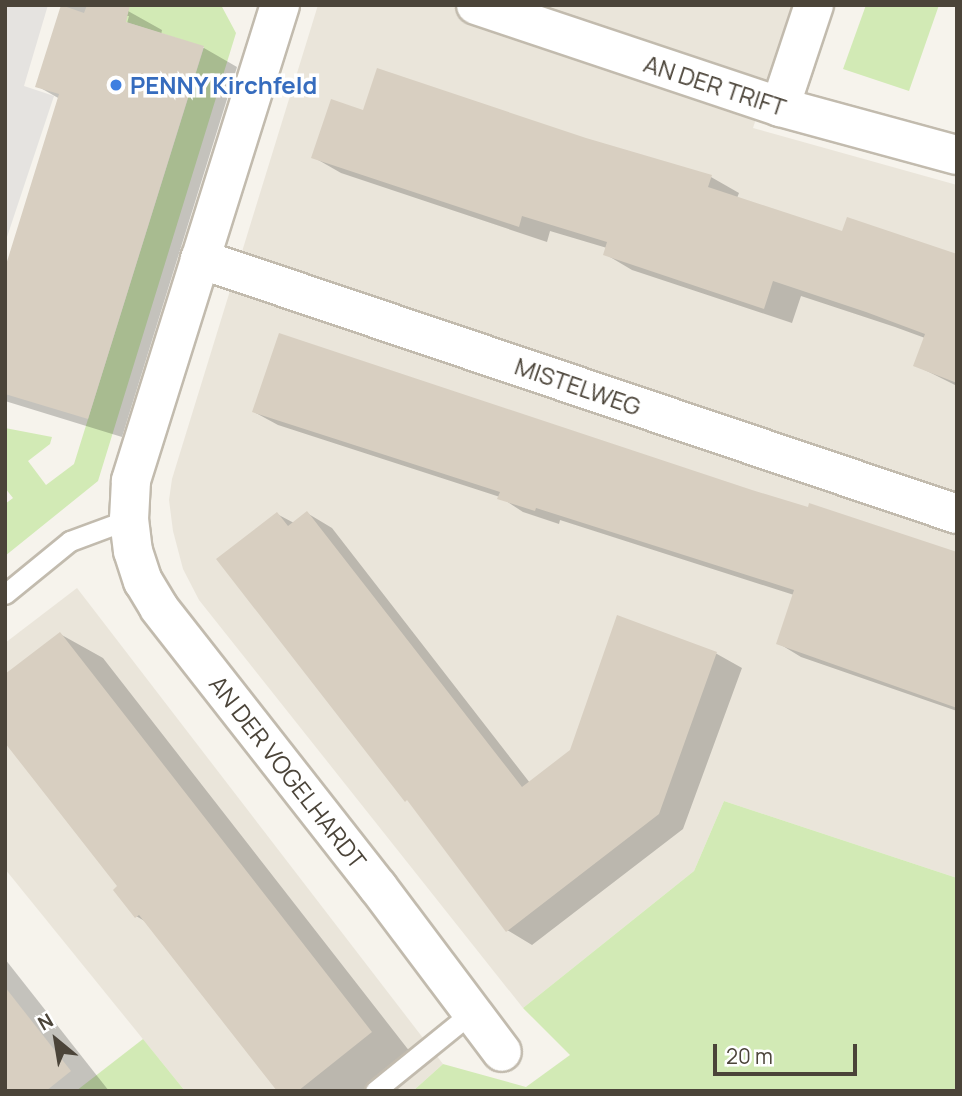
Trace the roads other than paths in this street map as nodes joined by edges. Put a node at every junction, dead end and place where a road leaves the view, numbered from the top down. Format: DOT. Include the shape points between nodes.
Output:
graph roads {
  1 [pos="279,5"];
  2 [pos="476,5"];
  3 [pos="814,5"];
  4 [pos="780,107"];
  5 [pos="957,155"];
  6 [pos="200,259"];
  7 [pos="957,514"];
  8 [pos="129,519"];
  9 [pos="5,594"];
  10 [pos="471,1013"];
  11 [pos="502,1052"];
  12 [pos="375,1091"];
  1 -- 6 [label="street, AN DER VOGELHARDT"];
  2 -- 4 [label="street, AN DER TRIFT"];
  3 -- 4 [label="street"];
  4 -- 5 [label="street, AN DER TRIFT"];
  6 -- 7 [label="street, MISTELWEG"];
  6 -- 8 [label="street, AN DER VOGELHARDT" via="131,481"];
  8 -- 9 [label="lane" via="70,541"];
  8 -- 10 [label="street, AN DER VOGELHARDT" via="140,571 159,608"];
  10 -- 11 [label="street, AN DER VOGELHARDT"];
  10 -- 12 [label="lane"];
}
